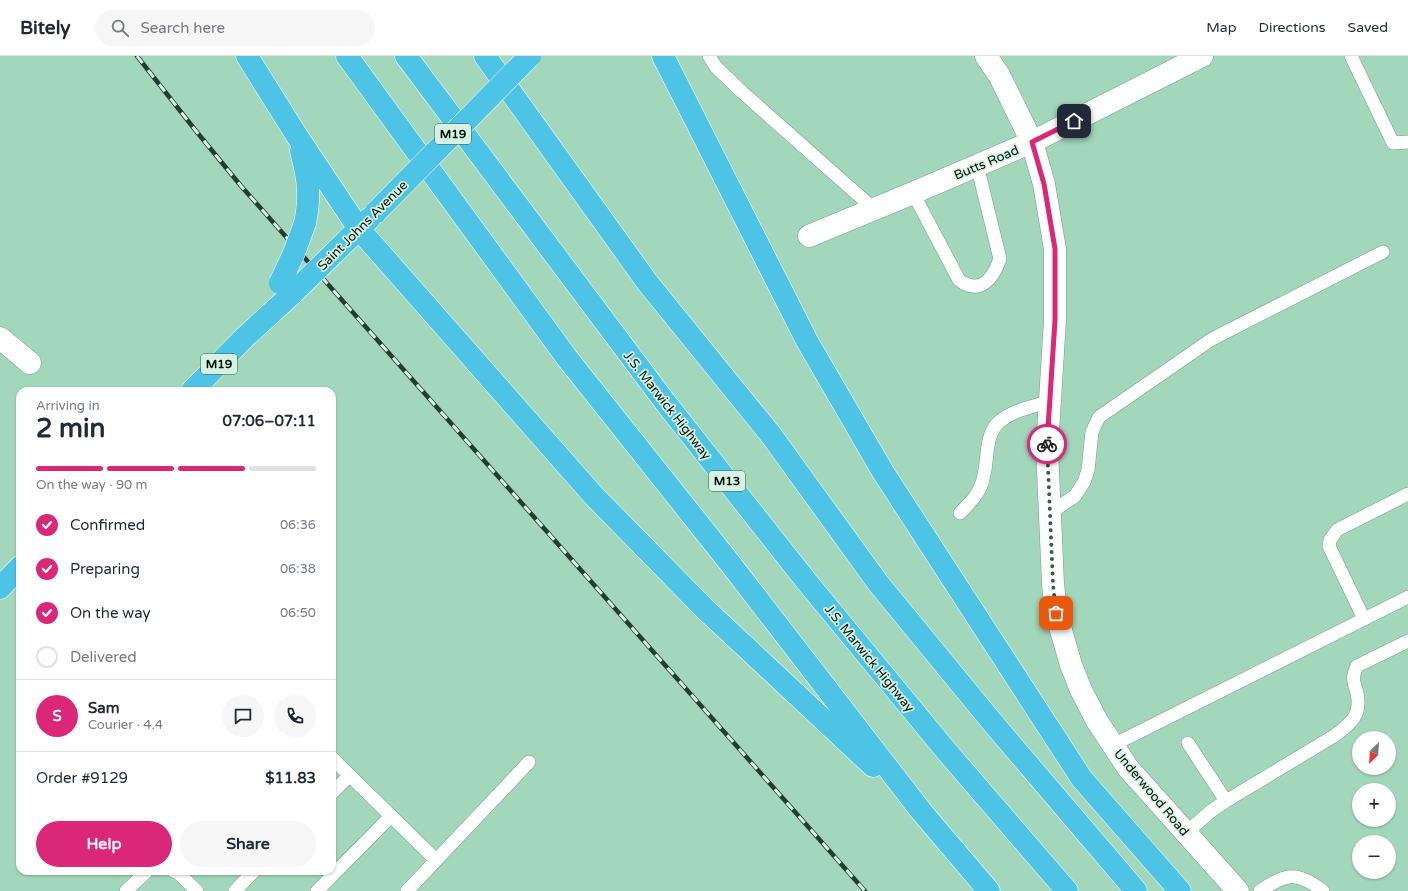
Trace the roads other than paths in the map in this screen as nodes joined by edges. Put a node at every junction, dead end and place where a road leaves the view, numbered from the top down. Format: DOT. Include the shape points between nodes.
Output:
graph roads {
  1 [pos="247,56"];
  2 [pos="347,56"];
  3 [pos="406,56"];
  4 [pos="486,56"];
  5 [pos="530,56"];
  6 [pos="663,56"];
  7 [pos="709,56"];
  8 [pos="986,56"];
  9 [pos="1202,56"];
  10 [pos="1351,56"];
  11 [pos="297,136"];
  12 [pos="1032,142"];
  13 [pos="1408,142"];
  14 [pos="977,165"];
  15 [pos="913,194"];
  16 [pos="874,209"];
  17 [pos="359,229"];
  18 [pos="809,236"];
  19 [pos="1383,252"];
  20 [pos="285,289"];
  21 [pos="0,338"];
  22 [pos="30,363"];
  23 [pos="196,387"];
  24 [pos="1050,401"];
  25 [pos="1408,494"];
  26 [pos="960,513"];
  27 [pos="1050,513"];
  28 [pos="16,571"];
  29 [pos="0,588"];
  30 [pos="1408,598"];
  31 [pos="1364,619"];
  32 [pos="1408,641"];
  33 [pos="1188,743"];
  34 [pos="1112,745"];
  35 [pos="336,762"];
  36 [pos="529,762"];
  37 [pos="349,776"];
  38 [pos="336,789"];
  39 [pos="1226,801"];
  40 [pos="921,810"];
  41 [pos="391,816"];
  42 [pos="1186,833"];
  43 [pos="436,860"];
  44 [pos="336,872"];
  45 [pos="143,875"];
  46 [pos="180,875"];
  47 [pos="250,875"];
  48 [pos="333,875"];
  49 [pos="126,891"];
  50 [pos="197,891"];
  51 [pos="235,891"];
  52 [pos="317,891"];
  53 [pos="407,891"];
  54 [pos="989,891"];
  55 [pos="1067,891"];
  56 [pos="1136,891"];
  57 [pos="1180,891"];
  58 [pos="1238,891"];
  59 [pos="1260,891"];
  60 [pos="1323,891"];
  1 -- 11 [label="highway"];
  2 -- 40 [label="highway" via="567,358"];
  3 -- 55 [label="highway, J.S. Marwick Highway / M13" via="665,402 807,582 948,753"];
  4 -- 56 [label="highway" via="647,282 771,435 878,583"];
  5 -- 17 [label="highway, Saint Johns Avenue / M19, bridge"];
  6 -- 57 [label="highway" via="807,341 883,472 1082,779"];
  7 -- 16 [label="lane" via="716,67 742,92"];
  8 -- 12 [label="street, Underwood Road" via="999,75"];
  9 -- 12 [label="street, Butts Road"];
  10 -- 13 [label="lane" via="1393,143"];
  11 -- 17 [label="highway"];
  11 -- 20 [label="highway, bridge" via="308,182 308,209"];
  12 -- 14 [label="street, Butts Road"];
  12 -- 24 [label="street, Underwood Road" via="1044,184 1055,249 1055,320"];
  14 -- 15 [label="street, Butts Road"];
  14 -- 15 [label="lane" via="1000,259 995,272 982,284 974,287 959,280"];
  15 -- 16 [label="street, Butts Road"];
  16 -- 18 [label="street, Butts Road"];
  17 -- 20 [label="highway, Saint Johns Avenue / M19, bridge" via="336,251"];
  17 -- 40 [label="highway" via="594,496 705,608"];
  19 -- 27 [label="lane" via="1212,339 1099,417 1092,432 1088,470 1084,482 1076,496"];
  20 -- 23 [label="highway, Saint Johns Avenue / M19" via="245,337"];
  21 -- 22 [label="street"];
  24 -- 26 [label="lane" via="1016,412 998,423 991,433 980,487 975,498"];
  24 -- 27 [label="street, Underwood Road" via="1047,448"];
  25 -- 31 [label="lane" via="1337,530 1330,540 1329,546"];
  27 -- 34 [label="street, Underwood Road" via="1056,613 1070,665 1097,721"];
  28 -- 29 [label="highway"];
  30 -- 31 [label="lane"];
  31 -- 34 [label="lane"];
  32 -- 39 [label="lane" via="1357,666 1353,683 1358,708 1355,719 1346,727"];
  33 -- 39 [label="lane"];
  34 -- 42 [label="street, Underwood Road" via="1128,768"];
  35 -- 37 [label="lane"];
  36 -- 43 [label="lane"];
  37 -- 38 [label="lane"];
  37 -- 41 [label="lane"];
  39 -- 42 [label="lane"];
  40 -- 54 [label="highway"];
  41 -- 43 [label="lane"];
  41 -- 44 [label="lane"];
  42 -- 58 [label="street, Underwood Road"];
  43 -- 53 [label="lane"];
  45 -- 49 [label="lane"];
  46 -- 50 [label="lane"];
  47 -- 51 [label="lane"];
  48 -- 52 [label="lane"];
  59 -- 60 [label="lane" via="1287,877 1299,877 1312,882"];
}
